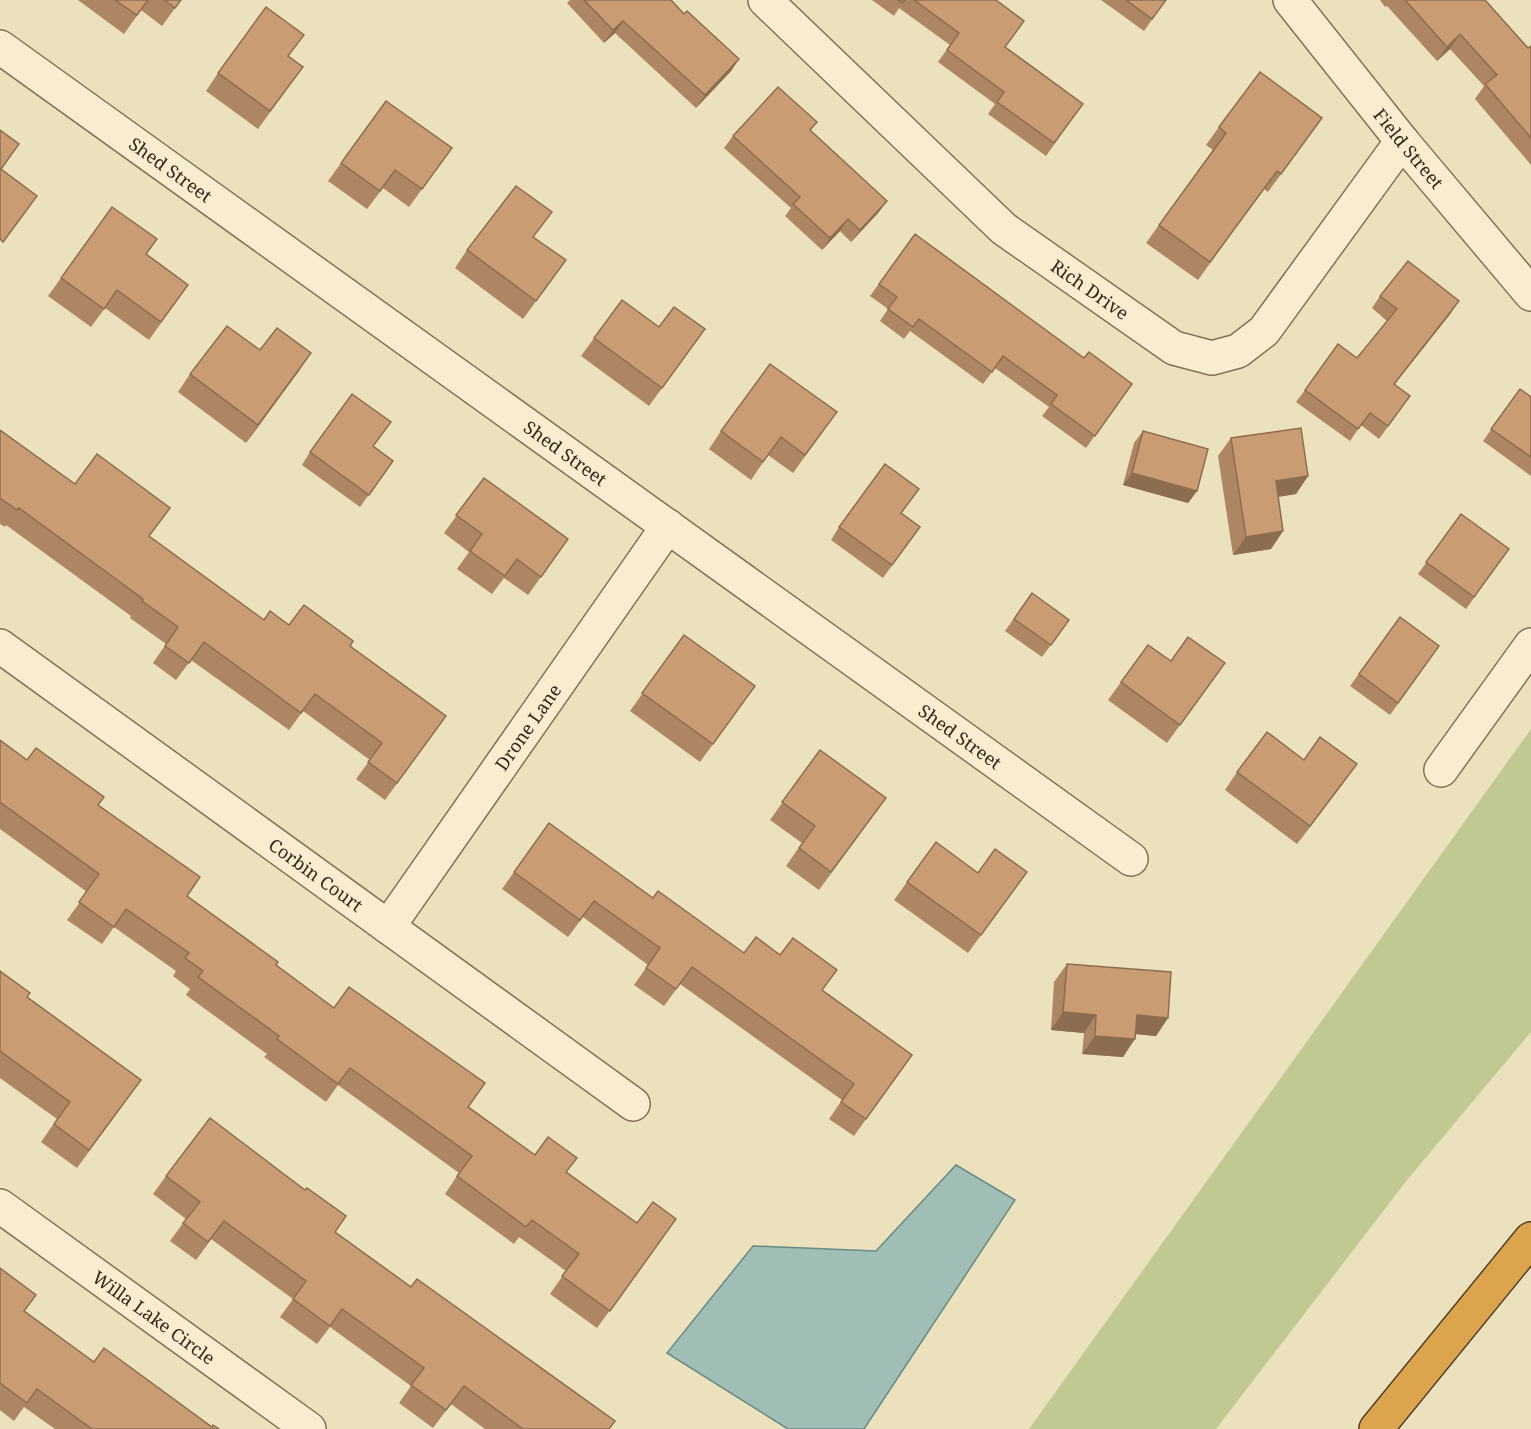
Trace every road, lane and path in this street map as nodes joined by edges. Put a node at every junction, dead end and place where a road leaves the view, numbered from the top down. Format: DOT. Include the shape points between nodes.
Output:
graph roads {
  1 [pos="765,0"];
  2 [pos="1290,0"];
  3 [pos="0,47"];
  4 [pos="1402,141"];
  5 [pos="1531,294"];
  6 [pos="668,526"];
  7 [pos="0,645"];
  8 [pos="1531,645"];
  9 [pos="1441,770"];
  10 [pos="1131,859"];
  11 [pos="388,927"];
  12 [pos="633,1104"];
  13 [pos="0,1206"];
  14 [pos="1531,1239"];
  15 [pos="309,1429"];
  16 [pos="1376,1429"];
  1 -- 4 [label="street, Rich Drive" via="1004,229 1174,348 1212,358 1238,351 1264,331"];
  2 -- 4 [label="street, Field Street"];
  3 -- 6 [label="street, Shed Street"];
  4 -- 5 [label="street, Field Street"];
  6 -- 10 [label="street, Shed Street"];
  6 -- 11 [label="street, Drone Lane"];
  7 -- 11 [label="street, Corbin Court"];
  8 -- 9 [label="street"];
  11 -- 12 [label="street, Corbin Court"];
  13 -- 15 [label="street, Willa Lake Circle"];
  14 -- 16 [label="highway"];
}
